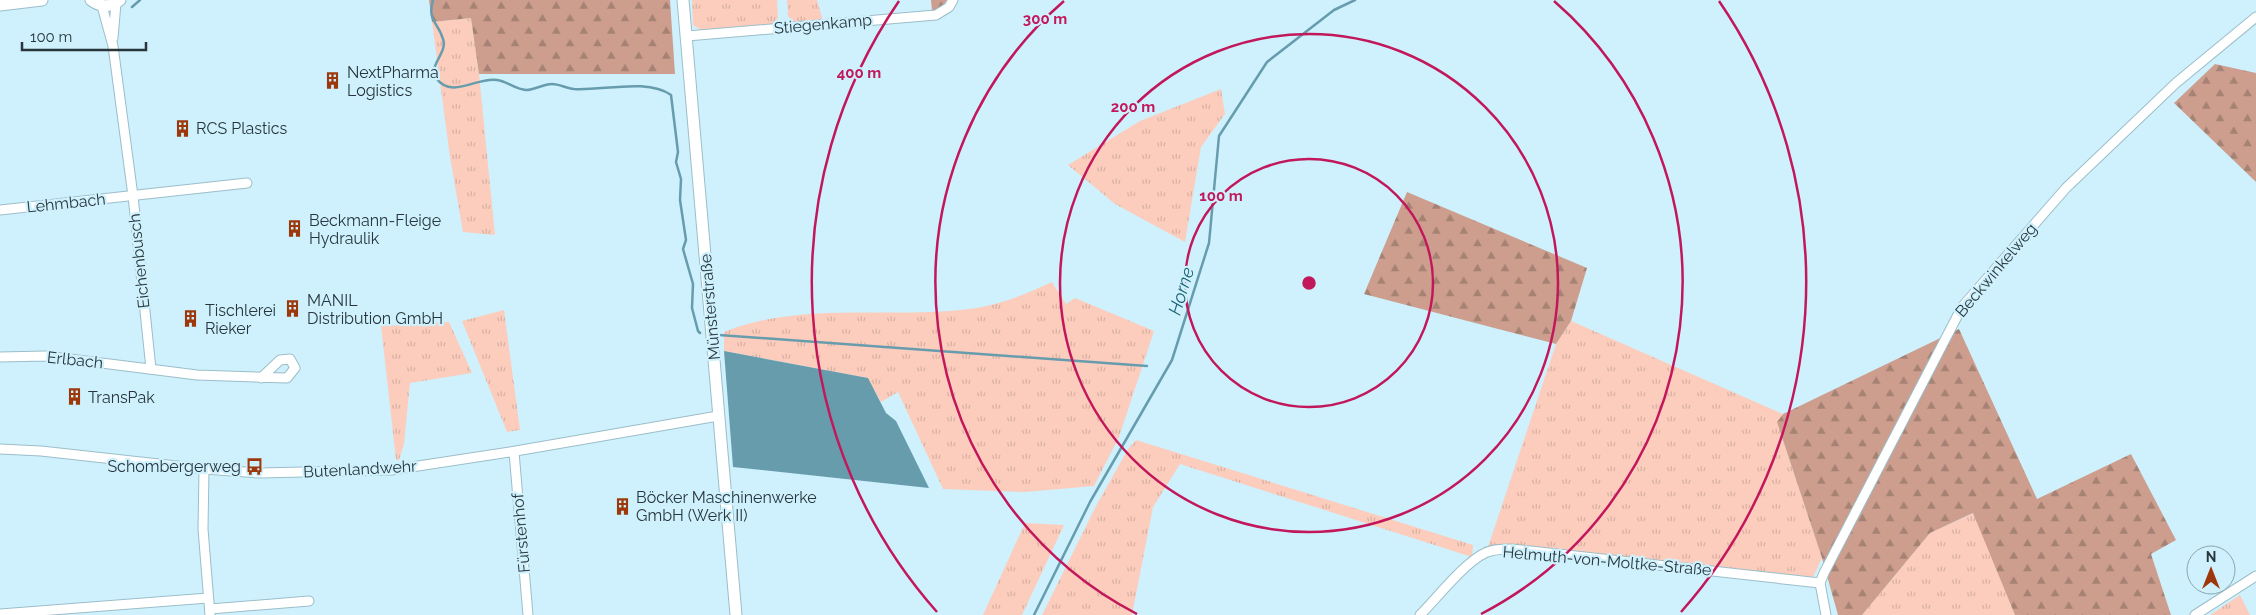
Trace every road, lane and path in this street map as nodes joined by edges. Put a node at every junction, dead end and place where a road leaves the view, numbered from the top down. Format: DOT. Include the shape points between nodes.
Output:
graph roads {
  1 [pos="42,0"];
  2 [pos="91,0"];
  3 [pos="683,0"];
  4 [pos="953,0"];
  5 [pos="118,2"];
  6 [pos="0,5"];
  7 [pos="102,6"];
  8 [pos="2256,17"];
  9 [pos="687,36"];
  10 [pos="113,43"];
  11 [pos="247,182"];
  12 [pos="133,196"];
  13 [pos="0,210"];
  14 [pos="0,357"];
  15 [pos="151,369"];
  16 [pos="261,378"];
  17 [pos="718,416"];
  18 [pos="0,449"];
  19 [pos="514,452"];
  20 [pos="204,469"];
  21 [pos="2256,576"];
  22 [pos="1820,583"];
  23 [pos="208,598"];
  24 [pos="309,601"];
  25 [pos="210,612"];
  26 [pos="60,613"];
  27 [pos="0,614"];
  28 [pos="528,615"];
  29 [pos="736,615"];
  30 [pos="1420,615"];
  31 [pos="1826,615"];
  32 [pos="2195,615"];
  1 -- 6 [label="main road"];
  2 -- 7 [label="main road"];
  3 -- 9 [label="main road, Münsterstraße"];
  4 -- 9 [label="street, Stiegenkamp" via="949,7 936,14"];
  5 -- 7 [label="main road"];
  5 -- 10 [label="street, Eichenbusch"];
  7 -- 10 [label="street, Eichenbusch"];
  8 -- 22 [label="street, Beckwinkelweg" via="2176,83 2066,188 1962,307"];
  9 -- 17 [label="main road, Münsterstraße"];
  10 -- 12 [label="street, Eichenbusch"];
  11 -- 12 [label="street, Lehmbach"];
  12 -- 13 [label="street, Lehmbach"];
  12 -- 15 [label="street, Eichenbusch"];
  14 -- 15 [label="street, Erlbach" via="46,356"];
  15 -- 16 [label="street"];
  17 -- 19 [label="street, Butenlandwehr"];
  17 -- 29 [label="main road, Münsterstraße"];
  18 -- 20 [label="street, Butenlandwehr"];
  19 -- 20 [label="street, Butenlandwehr" via="392,470 259,473"];
  19 -- 28 [label="street, Fürstenhof"];
  20 -- 23 [label="street" via="202,530"];
  21 -- 32 [label="street"];
  22 -- 30 [label="street, Helmuth-von-Moltke-Straße" via="1499,549 1479,556 1468,565"];
  22 -- 31 [label="street"];
  23 -- 25 [label="street"];
  23 -- 26 [label="street"];
  24 -- 25 [label="street"];
  26 -- 27 [label="street"];
}
